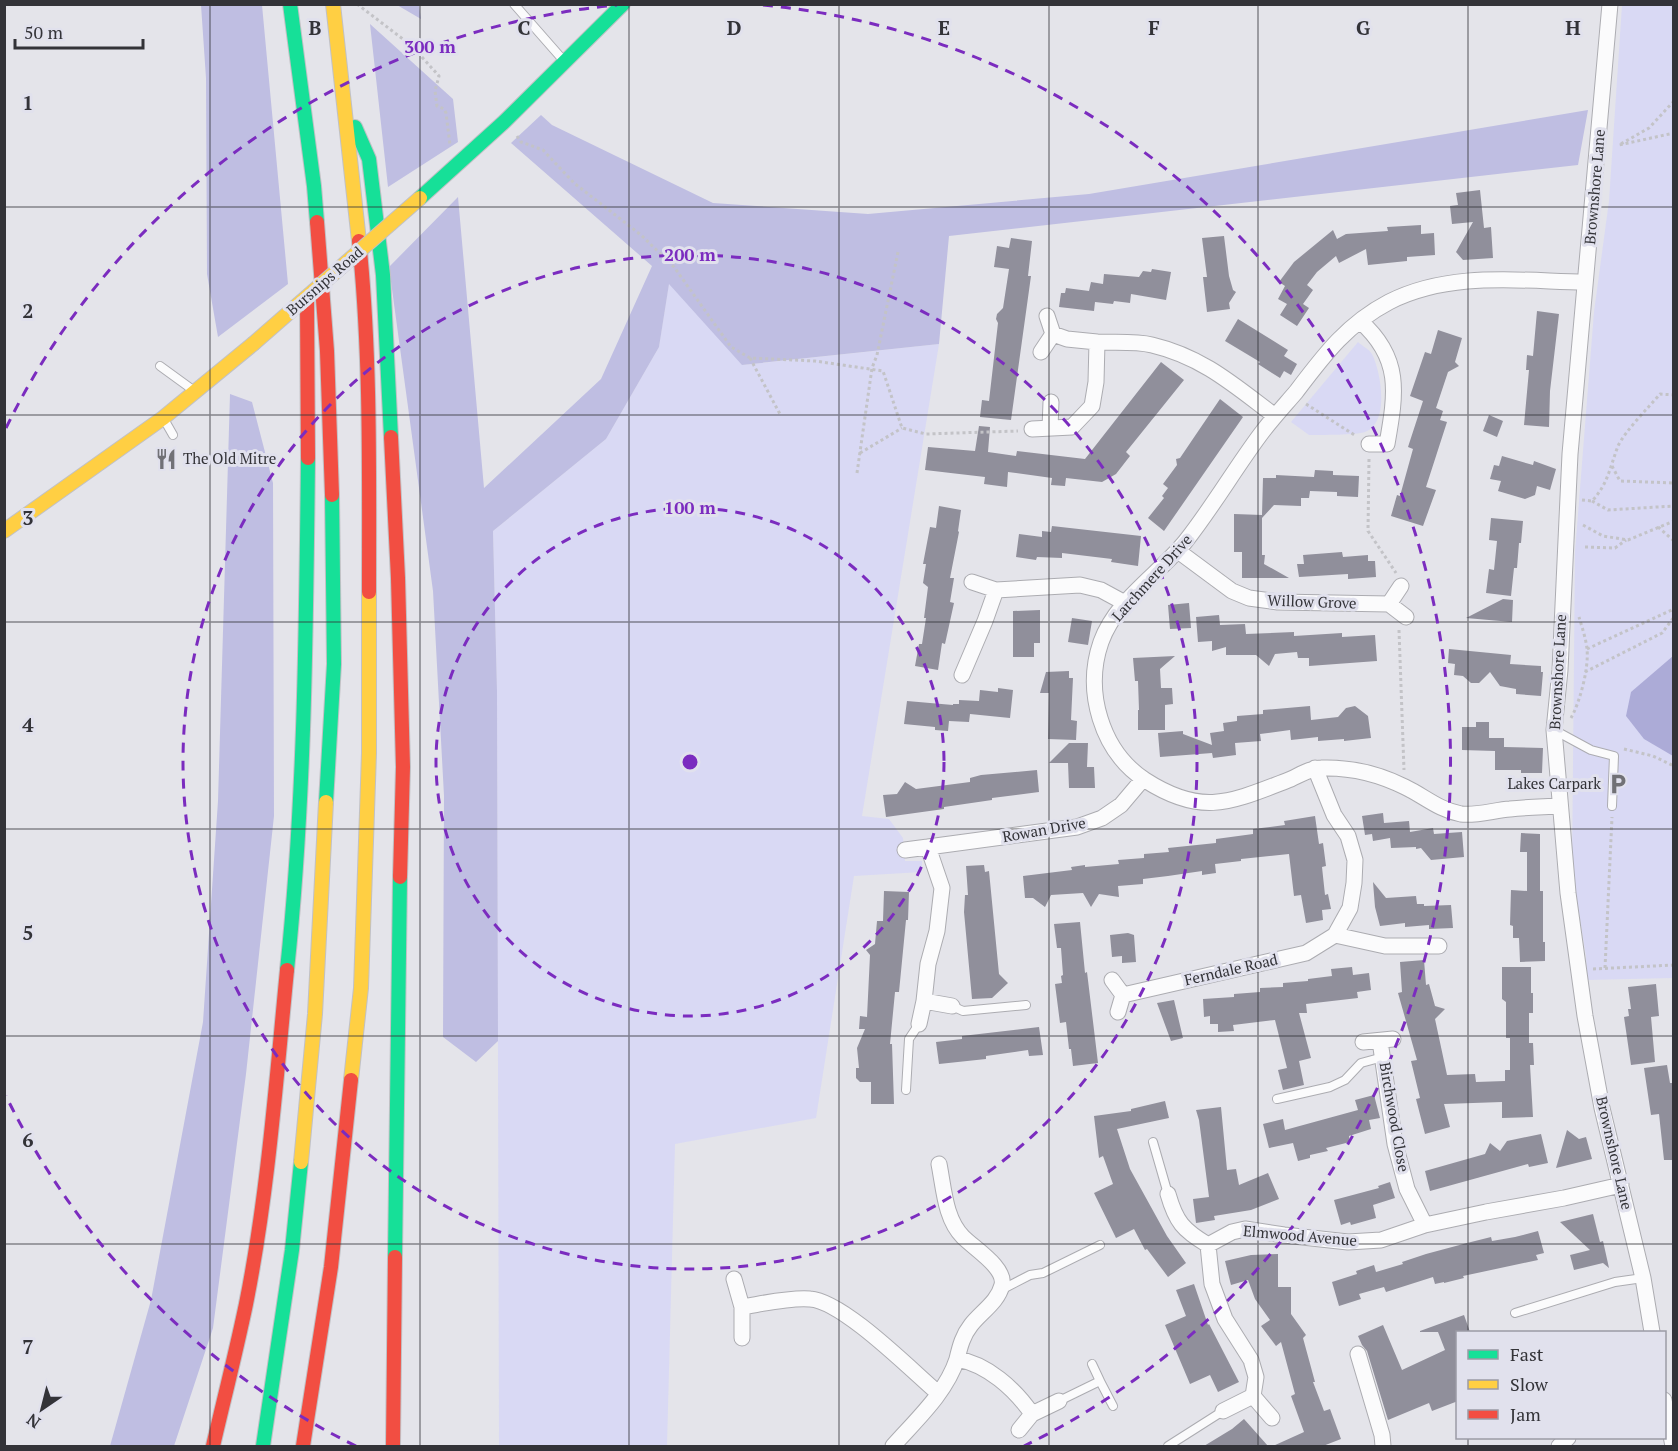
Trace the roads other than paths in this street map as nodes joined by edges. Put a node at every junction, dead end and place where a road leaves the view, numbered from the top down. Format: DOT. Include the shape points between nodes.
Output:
graph roads {
  1 [pos="290,4"];
  2 [pos="333,4"];
  3 [pos="514,4"];
  4 [pos="623,4"];
  5 [pos="1610,4"];
  6 [pos="565,63"];
  7 [pos="344,99"];
  8 [pos="314,186"];
  9 [pos="304,250"];
  10 [pos="1585,282"];
  11 [pos="306,283"];
  12 [pos="1047,316"];
  13 [pos="1360,321"];
  14 [pos="1053,334"];
  15 [pos="1097,342"];
  16 [pos="1041,352"];
  17 [pos="160,366"];
  18 [pos="196,392"];
  19 [pos="1051,402"];
  20 [pos="1275,416"];
  21 [pos="163,418"];
  22 [pos="1050,428"];
  23 [pos="1032,429"];
  24 [pos="173,435"];
  25 [pos="1369,444"];
  26 [pos="4,531"];
  27 [pos="1178,551"];
  28 [pos="972,582"];
  29 [pos="1401,586"];
  30 [pos="996,590"];
  31 [pos="1125,603"];
  32 [pos="1389,604"];
  33 [pos="1406,617"];
  34 [pos="962,675"];
  35 [pos="1558,732"];
  36 [pos="369,753"];
  37 [pos="1314,768"];
  38 [pos="1143,778"];
  39 [pos="1560,806"];
  40 [pos="1612,806"];
  41 [pos="381,818"];
  42 [pos="928,847"];
  43 [pos="387,850"];
  44 [pos="905,850"];
  45 [pos="1335,935"];
  46 [pos="1439,945"];
  47 [pos="1112,980"];
  48 [pos="1123,995"];
  49 [pos="924,1001"];
  50 [pos="1026,1005"];
  51 [pos="952,1006"];
  52 [pos="1118,1012"];
  53 [pos="919,1024"];
  54 [pos="1363,1042"];
  55 [pos="312,1050"];
  56 [pos="1383,1057"];
  57 [pos="906,1090"];
  58 [pos="292,1097"];
  59 [pos="1277,1099"];
  60 [pos="1153,1142"];
  61 [pos="939,1164"];
  62 [pos="1621,1185"];
  63 [pos="1168,1194"];
  64 [pos="1425,1225"];
  65 [pos="1100,1245"];
  66 [pos="1208,1245"];
  67 [pos="395,1246"];
  68 [pos="266,1268"];
  69 [pos="1643,1278"];
  70 [pos="734,1279"];
  71 [pos="1000,1290"];
  72 [pos="742,1307"];
  73 [pos="1515,1312"];
  74 [pos="1652,1331"];
  75 [pos="742,1338"];
  76 [pos="1358,1354"];
  77 [pos="957,1359"];
  78 [pos="1092,1364"];
  79 [pos="1100,1381"];
  80 [pos="938,1393"];
  81 [pos="1253,1396"];
  82 [pos="1059,1401"];
  83 [pos="1666,1405"];
  84 [pos="1113,1406"];
  85 [pos="1223,1412"];
  86 [pos="1032,1414"];
  87 [pos="220,1418"];
  88 [pos="1272,1418"];
  89 [pos="1019,1430"];
  90 [pos="213,1446"];
  91 [pos="263,1446"];
  92 [pos="303,1446"];
  93 [pos="393,1446"];
  94 [pos="893,1446"];
  95 [pos="1168,1446"];
  96 [pos="1383,1446"];
  97 [pos="1674,1446"];
  1 -- 8 [label="main road"];
  2 -- 7 [label="main road"];
  3 -- 6 [label="lane"];
  4 -- 6 [label="main road, Bursnips Road"];
  5 -- 10 [label="street, Brownshore Lane"];
  6 -- 18 [label="main road, Bursnips Road, bridge" via="420,198"];
  7 -- 36 [label="main road" via="364,292"];
  7 -- 67 [label="main road" via="369,159 382,275 394,477 403,767"];
  8 -- 9 [label="main road"];
  8 -- 55 [label="main road" via="327,351 334,664"];
  10 -- 13 [label="street, Larchmere Drive" via="1455,281 1425,287 1389,302"];
  10 -- 35 [label="street, Brownshore Lane" via="1569,465"];
  11 -- 87 [label="main road" via="308,528 296,886 269,1153 246,1304"];
  12 -- 14 [label="street"];
  13 -- 20 [label="street, Larchmere Drive" via="1333,344"];
  13 -- 25 [label="street" via="1376,334 1394,383 1387,444"];
  14 -- 15 [label="street"];
  14 -- 16 [label="street"];
  15 -- 20 [label="street" via="1150,345 1194,358"];
  15 -- 22 [label="street" via="1092,406 1072,427"];
  17 -- 18 [label="lane"];
  18 -- 21 [label="main road, Bursnips Road"];
  19 -- 22 [label="street"];
  20 -- 27 [label="street, Larchmere Drive"];
  21 -- 24 [label="lane"];
  21 -- 26 [label="main road, Bursnips Road"];
  22 -- 23 [label="street"];
  27 -- 31 [label="street, Larchmere Drive"];
  27 -- 32 [label="street, Willow Grove" via="1232,591 1249,598 1278,603"];
  28 -- 30 [label="street"];
  29 -- 32 [label="street"];
  30 -- 31 [label="street" via="1080,585 1101,590"];
  30 -- 34 [label="street"];
  31 -- 38 [label="street, Larchmere Drive" via="1101,642 1095,698 1113,747 1128,767"];
  32 -- 33 [label="street"];
  35 -- 39 [label="street, Brownshore Lane"];
  35 -- 40 [label="lane" via="1591,750 1614,756"];
  36 -- 41 [label="main road"];
  36 -- 92 [label="main road" via="359,1010 331,1268"];
  37 -- 38 [label="street, Larchmere Drive" via="1230,802 1181,799"];
  37 -- 39 [label="street, Larchmere Drive" via="1371,774 1442,808 1464,814"];
  37 -- 45 [label="street" via="1348,836 1355,860 1350,908"];
  38 -- 42 [label="street, Rowan Drive" via="1121,805 1102,818 1077,827"];
  39 -- 62 [label="street, Brownshore Lane" via="1585,1016"];
  42 -- 44 [label="street, Rowan Drive"];
  42 -- 49 [label="street" via="942,888"];
  43 -- 67 [label="main road" via="384,1196"];
  45 -- 46 [label="street" via="1385,946"];
  45 -- 48 [label="street, Ferndale Road" via="1306,952"];
  47 -- 48 [label="street"];
  48 -- 52 [label="street"];
  49 -- 51 [label="street"];
  49 -- 53 [label="street"];
  50 -- 51 [label="lane" via="963,1011"];
  53 -- 57 [label="lane" via="909,1039"];
  54 -- 56 [label="street, Birchwood Close" via="1387,1040"];
  55 -- 58 [label="main road"];
  55 -- 91 [label="main road" via="292,1250"];
  56 -- 59 [label="lane" via="1361,1064 1345,1080 1330,1087"];
  56 -- 64 [label="street, Birchwood Close" via="1398,1155 1407,1189"];
  60 -- 63 [label="lane"];
  61 -- 71 [label="street" via="948,1212 962,1236 999,1271 1003,1282"];
  62 -- 64 [label="street, Elmwood Avenue"];
  62 -- 69 [label="street, Brownshore Lane"];
  63 -- 66 [label="street" via="1180,1224"];
  64 -- 66 [label="street, Elmwood Avenue" via="1381,1240 1348,1242 1245,1229"];
  65 -- 71 [label="lane" via="1043,1274 1030,1275"];
  66 -- 81 [label="street" via="1212,1284 1225,1319 1251,1360 1256,1377"];
  67 -- 93 [label="main road"];
  68 -- 87 [label="main road" via="238,1396"];
  69 -- 73 [label="lane" via="1615,1282"];
  69 -- 74 [label="street, Brownshore Lane"];
  70 -- 72 [label="street"];
  71 -- 77 [label="street" via="964,1335"];
  72 -- 75 [label="street"];
  72 -- 80 [label="street" via="810,1298 826,1302 845,1312"];
  76 -- 96 [label="street"];
  77 -- 80 [label="street"];
  77 -- 86 [label="street" via="989,1371"];
  78 -- 79 [label="lane"];
  79 -- 82 [label="lane"];
  79 -- 84 [label="lane"];
  80 -- 94 [label="street"];
  81 -- 85 [label="street"];
  81 -- 88 [label="street"];
  82 -- 86 [label="street"];
  83 -- 97 [label="street"];
  85 -- 95 [label="lane"];
  86 -- 89 [label="street"];
  87 -- 90 [label="main road"];
}
